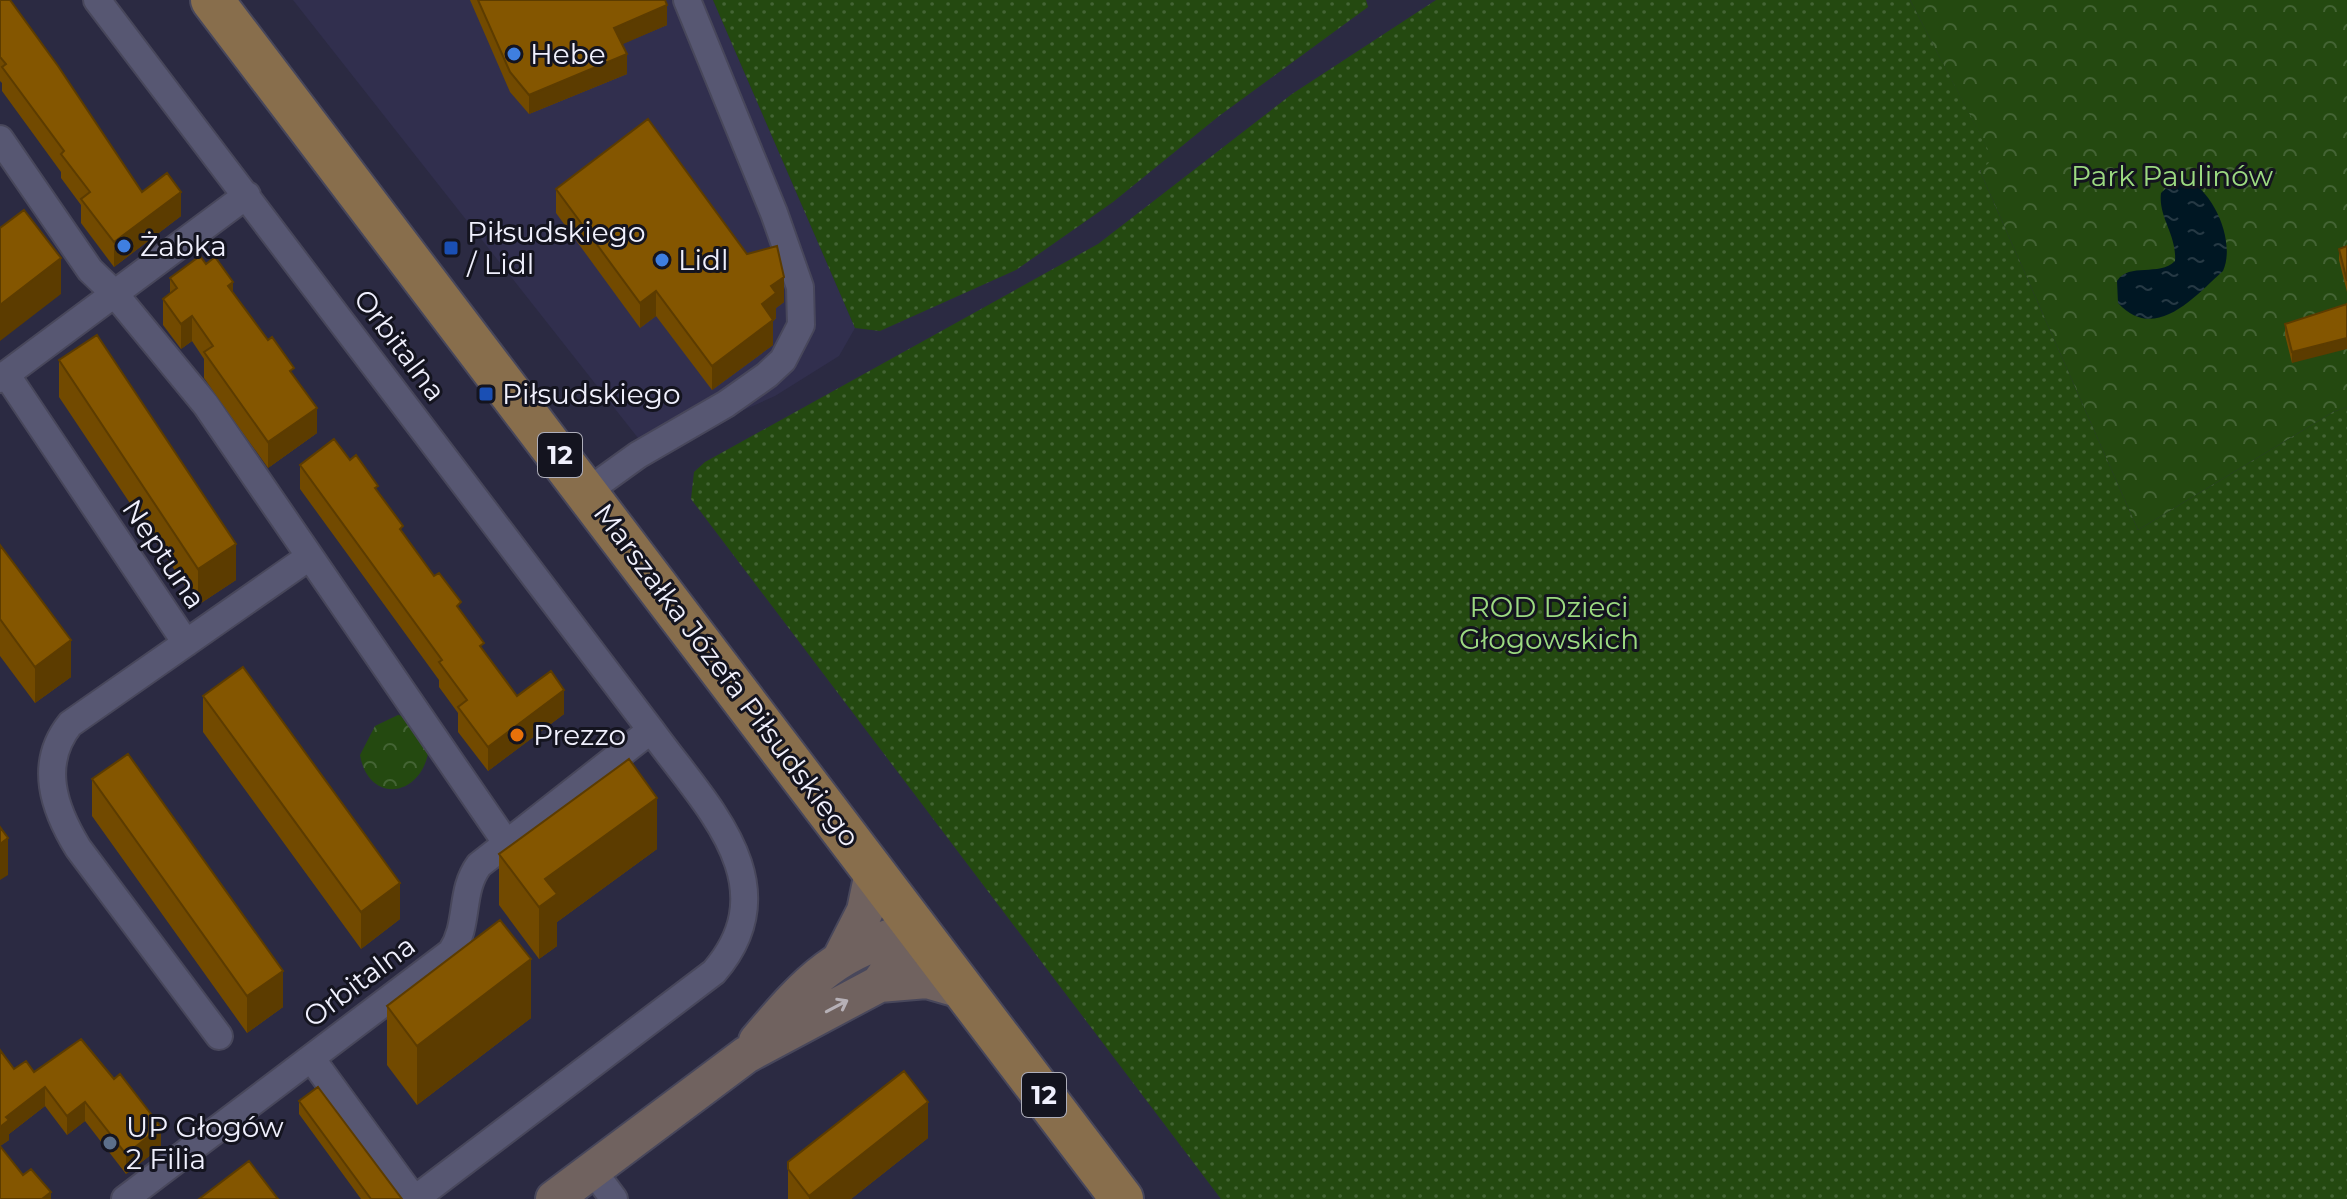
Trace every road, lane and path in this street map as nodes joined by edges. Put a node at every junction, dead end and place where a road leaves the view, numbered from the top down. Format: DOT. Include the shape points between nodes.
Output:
graph roads {
  1 [pos="97,0"];
  2 [pos="212,0"];
  3 [pos="687,0"];
  4 [pos="0,139"];
  5 [pos="247,195"];
  6 [pos="114,293"];
  7 [pos="3,377"];
  8 [pos="588,491"];
  9 [pos="309,557"];
  10 [pos="186,643"];
  11 [pos="651,730"];
  12 [pos="505,841"];
  13 [pos="874,868"];
  14 [pos="918,929"];
  15 [pos="842,956"];
  16 [pos="879,984"];
  17 [pos="965,991"];
  18 [pos="219,1036"];
  19 [pos="746,1055"];
  20 [pos="311,1058"];
  21 [pos="603,1185"];
  22 [pos="125,1199"];
  23 [pos="414,1199"];
  24 [pos="554,1199"];
  25 [pos="1122,1199"];
  1 -- 5 [label="street, Orbitalna"];
  2 -- 8 [label="main road, Marszałka Józefa Piłsudskiego / 12"];
  3 -- 8 [label="street" via="800,287 801,325 783,360 767,375"];
  4 -- 6 [label="street" via="90,270"];
  5 -- 6 [label="street, Neptuna"];
  5 -- 11 [label="street, Orbitalna"];
  6 -- 7 [label="street, Neptuna"];
  6 -- 9 [label="street" via="206,405"];
  7 -- 10 [label="street, Neptuna"];
  8 -- 13 [label="main road, Marszałka Józefa Piłsudskiego / 12"];
  9 -- 10 [label="street, Neptuna"];
  9 -- 12 [label="street"];
  10 -- 18 [label="street" via="70,724 54,753 53,799 78,848"];
  11 -- 12 [label="street, Orbitalna"];
  11 -- 23 [label="street, Orbitalna" via="734,846 744,874 745,907 729,955 714,972"];
  12 -- 20 [label="street, Orbitalna" via="469,878 460,939 451,952"];
  13 -- 14 [label="main road, Marszałka Józefa Piłsudskiego / 12"];
  13 -- 15 [label="street" via="865,911"];
  14 -- 15 [label="street"];
  14 -- 16 [label="street"];
  14 -- 17 [label="main road, Marszałka Józefa Piłsudskiego / 12"];
  15 -- 19 [label="street" via="795,996"];
  16 -- 17 [label="street" via="927,980"];
  19 -- 16 [label="street, one-way"];
  17 -- 25 [label="main road, Marszałka Józefa Piłsudskiego / 12"];
  19 -- 21 [label="street"];
  20 -- 22 [label="street"];
  20 -- 23 [label="street, Orbitalna"];
  21 -- 24 [label="street"];
}
